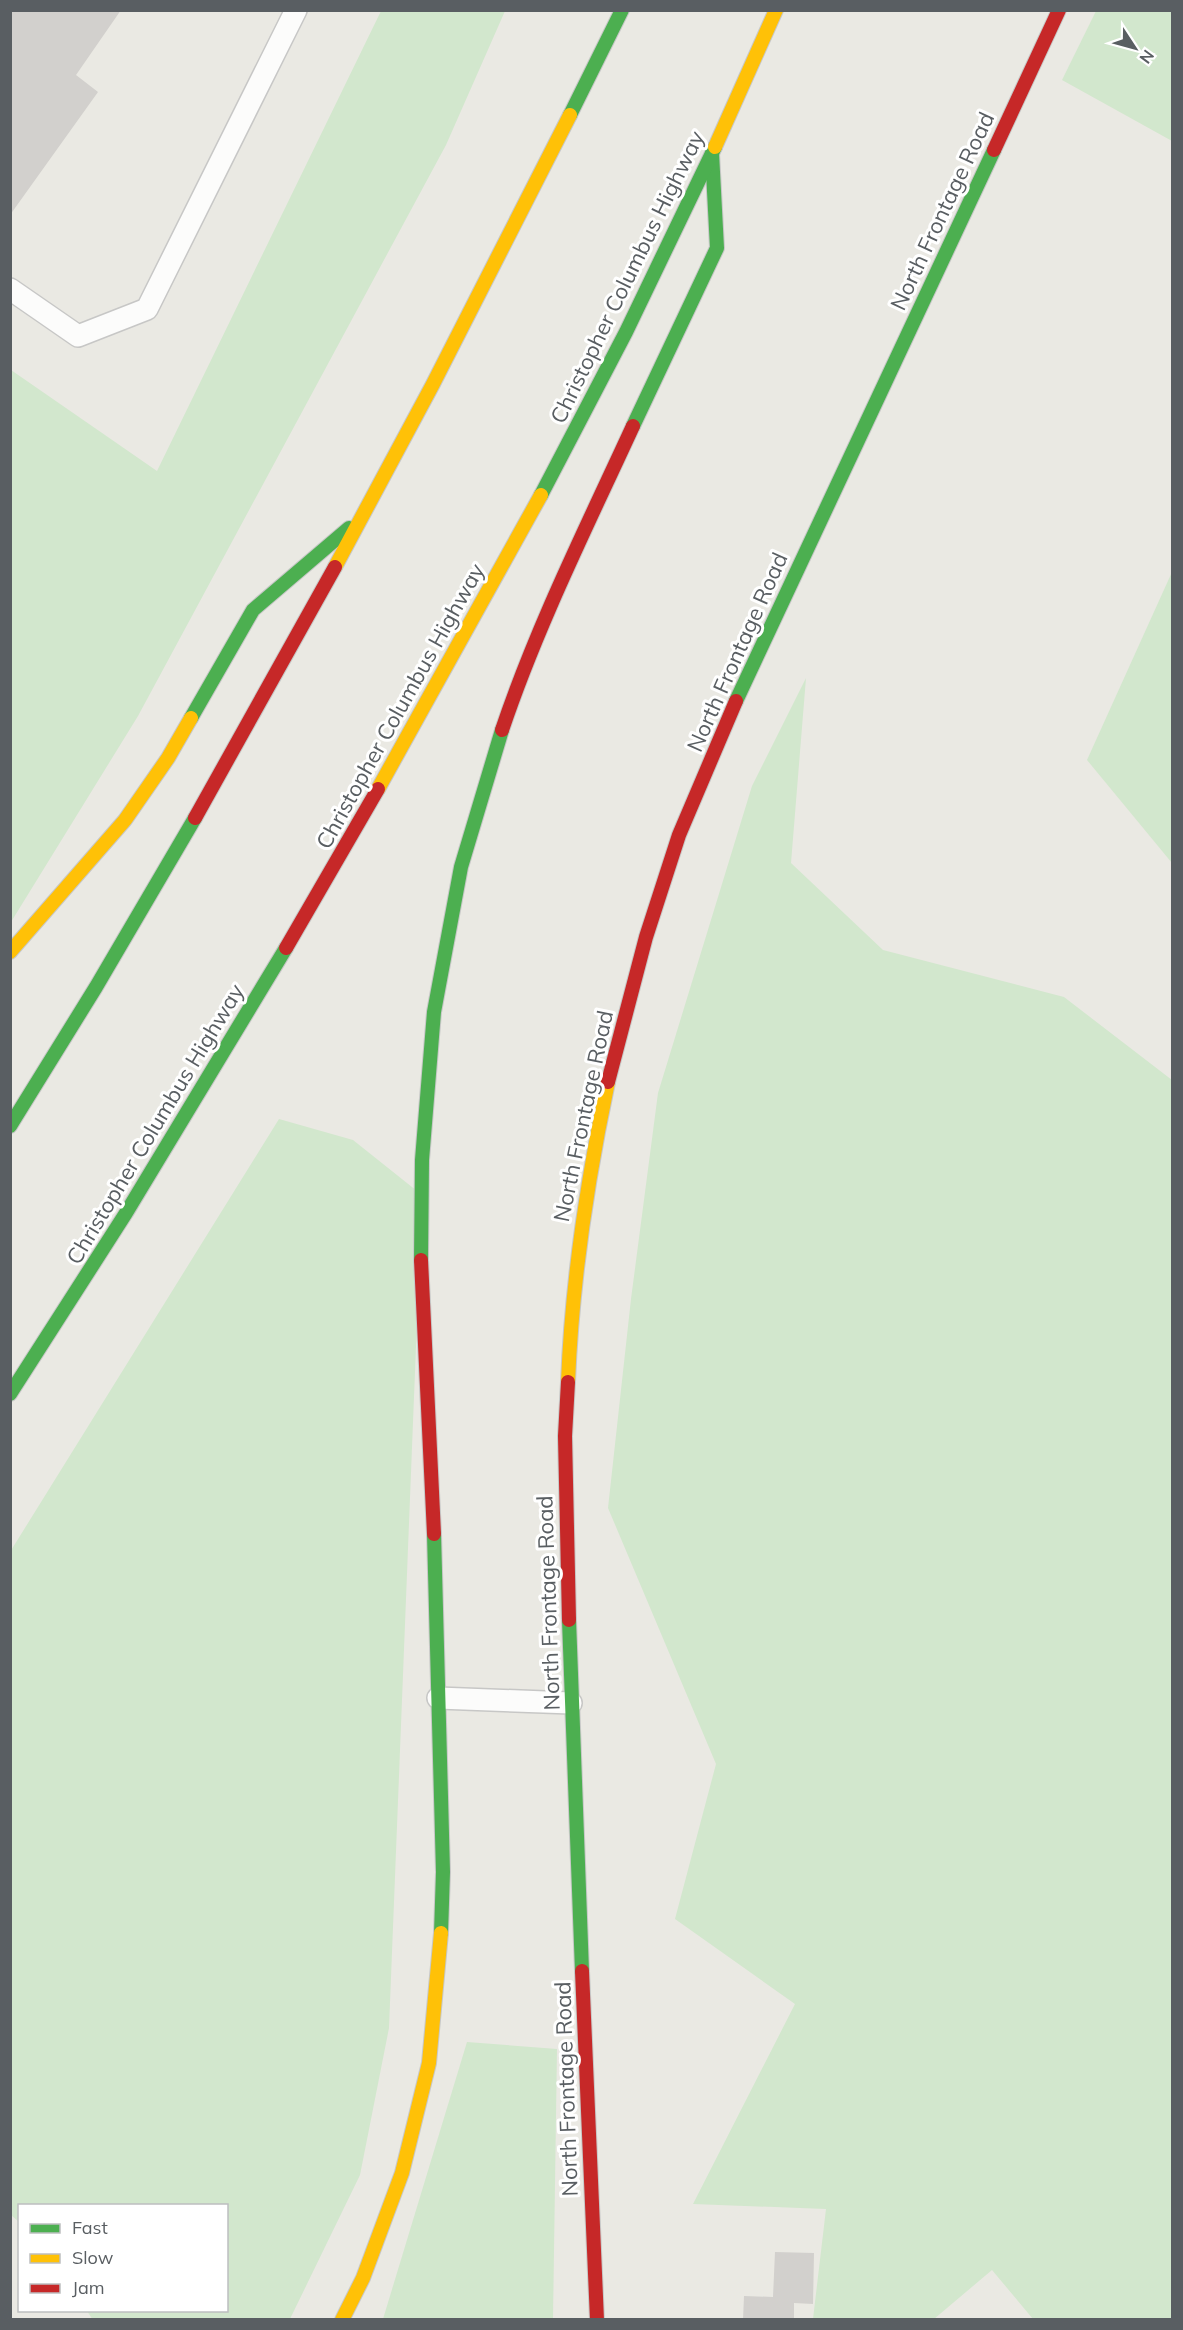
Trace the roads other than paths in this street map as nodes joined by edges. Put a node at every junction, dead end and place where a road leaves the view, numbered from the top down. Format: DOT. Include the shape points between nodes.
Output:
graph roads {
  1 [pos="296,10"];
  2 [pos="622,10"];
  3 [pos="776,10"];
  4 [pos="1059,10"];
  5 [pos="712,153"];
  6 [pos="10,289"];
  7 [pos="364,515"];
  8 [pos="10,952"];
  9 [pos="10,1126"];
  10 [pos="10,1394"];
  11 [pos="438,1698"];
  12 [pos="571,1703"];
  13 [pos="342,2319"];
  14 [pos="597,2319"];
  1 -- 6 [label="lane" via="147,309 78,336"];
  2 -- 7 [label="main road" via="473,309"];
  3 -- 5 [label="main road, Christopher Columbus Highway"];
  4 -- 12 [label="main road, North Frontage Road" via="747,676 679,835 645,938 597,1134 570,1332 565,1436"];
  5 -- 10 [label="main road, Christopher Columbus Highway" via="605,374 459,648 213,1072"];
  5 -- 11 [label="main road" via="717,248 578,544 515,691 461,867 436,1001 422,1160 421,1270"];
  7 -- 8 [label="main road" via="253,610 168,758 125,820"];
  7 -- 9 [label="main road" via="152,893"];
  11 -- 12 [label="lane"];
  11 -- 13 [label="main road" via="443,1872 440,1954 429,2063 402,2173 363,2278"];
  12 -- 14 [label="main road, North Frontage Road"];
}
